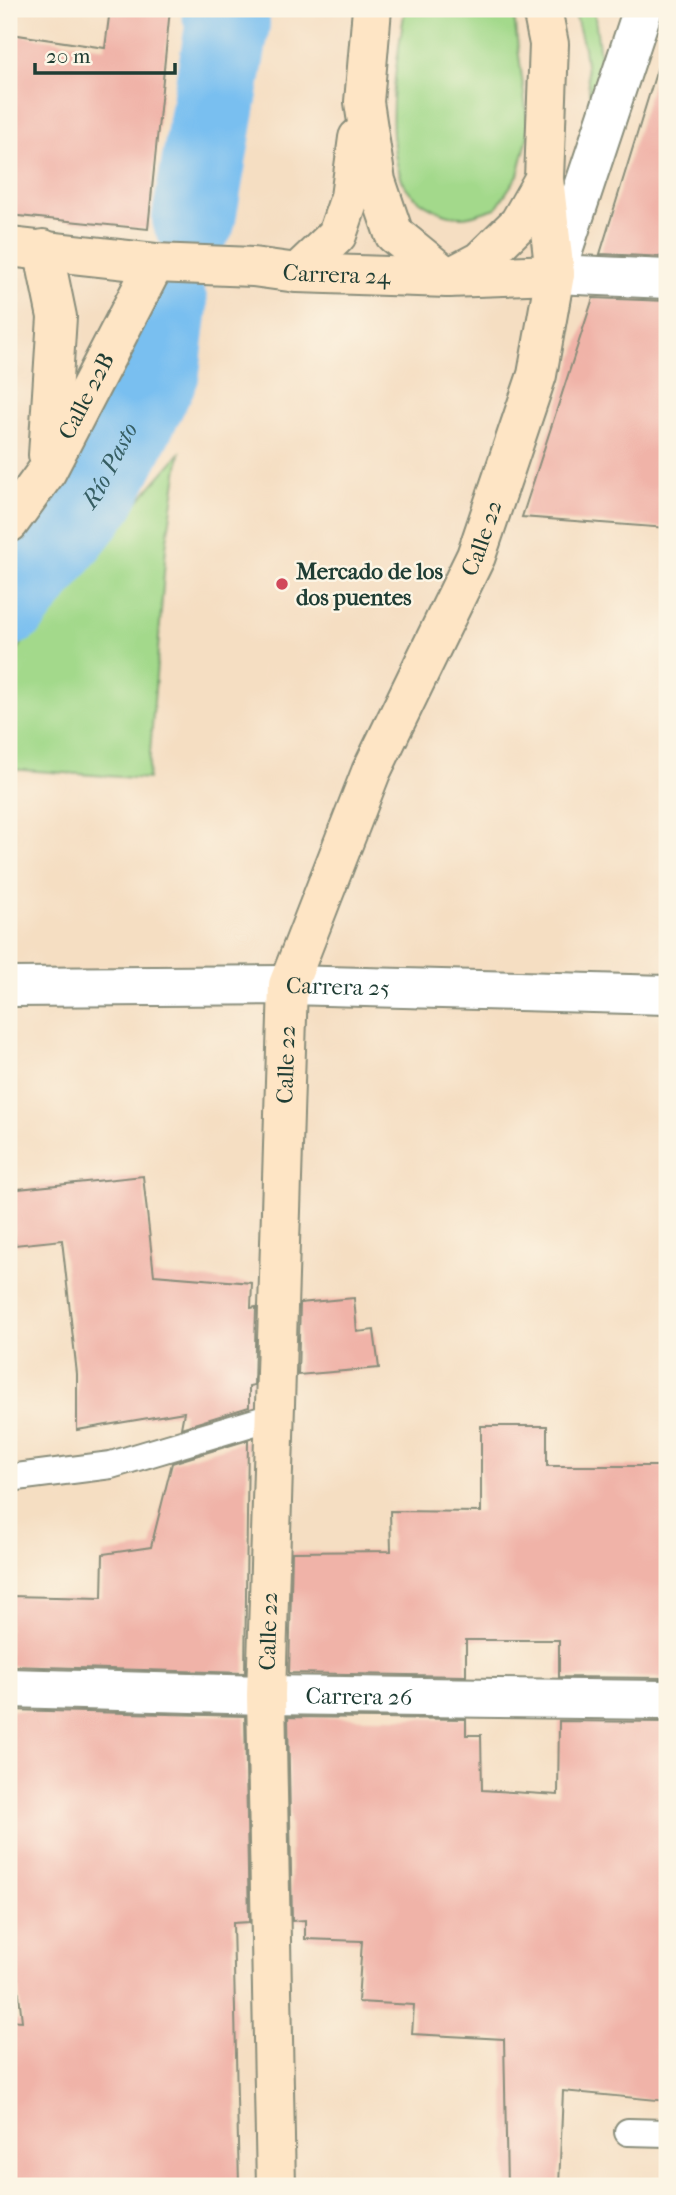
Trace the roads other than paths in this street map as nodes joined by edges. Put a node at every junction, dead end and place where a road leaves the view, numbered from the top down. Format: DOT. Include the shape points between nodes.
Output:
graph roads {
  1 [pos="372,9"];
  2 [pos="542,9"];
  3 [pos="643,9"];
  4 [pos="364,102"];
  5 [pos="544,179"];
  6 [pos="26,248"];
  7 [pos="162,263"];
  8 [pos="297,273"];
  9 [pos="555,274"];
  10 [pos="448,278"];
  11 [pos="667,279"];
  12 [pos="47,471"];
  13 [pos="9,523"];
  14 [pos="288,985"];
  15 [pos="9,987"];
  16 [pos="667,995"];
  17 [pos="275,1416"];
  18 [pos="9,1478"];
  19 [pos="9,1688"];
  20 [pos="266,1695"];
  21 [pos="667,1700"];
  22 [pos="628,2132"];
  23 [pos="667,2133"];
  24 [pos="276,2186"];
  1 -- 4 [label="main road"];
  2 -- 5 [label="main road" via="549,44"];
  3 -- 9 [label="street, Calle 22"];
  4 -- 8 [label="main road" via="350,197 337,235"];
  4 -- 10 [label="main road" via="376,181 394,234"];
  5 -- 9 [label="main road"];
  5 -- 10 [label="main road" via="519,223 480,261"];
  6 -- 7 [label="main road, Carrera 24"];
  6 -- 12 [label="main road" via="57,317"];
  7 -- 8 [label="main road, Carrera 24"];
  7 -- 12 [label="main road, Calle 22B"];
  8 -- 10 [label="main road, Carrera 24"];
  9 -- 10 [label="main road, Carrera 24"];
  9 -- 11 [label="street, Carrera 24"];
  9 -- 14 [label="main road, Calle 22" via="537,375 476,556 371,772"];
  12 -- 13 [label="main road, Calle 22B"];
  14 -- 15 [label="street, Carrera 25"];
  14 -- 16 [label="street, Carrera 25"];
  14 -- 17 [label="main road, Calle 22"];
  17 -- 18 [label="lane" via="111,1465"];
  17 -- 20 [label="main road, Calle 22"];
  19 -- 20 [label="street, Carrera 26"];
  20 -- 21 [label="street, Carrera 26"];
  20 -- 24 [label="main road, Calle 22"];
  22 -- 23 [label="lane"];
}
